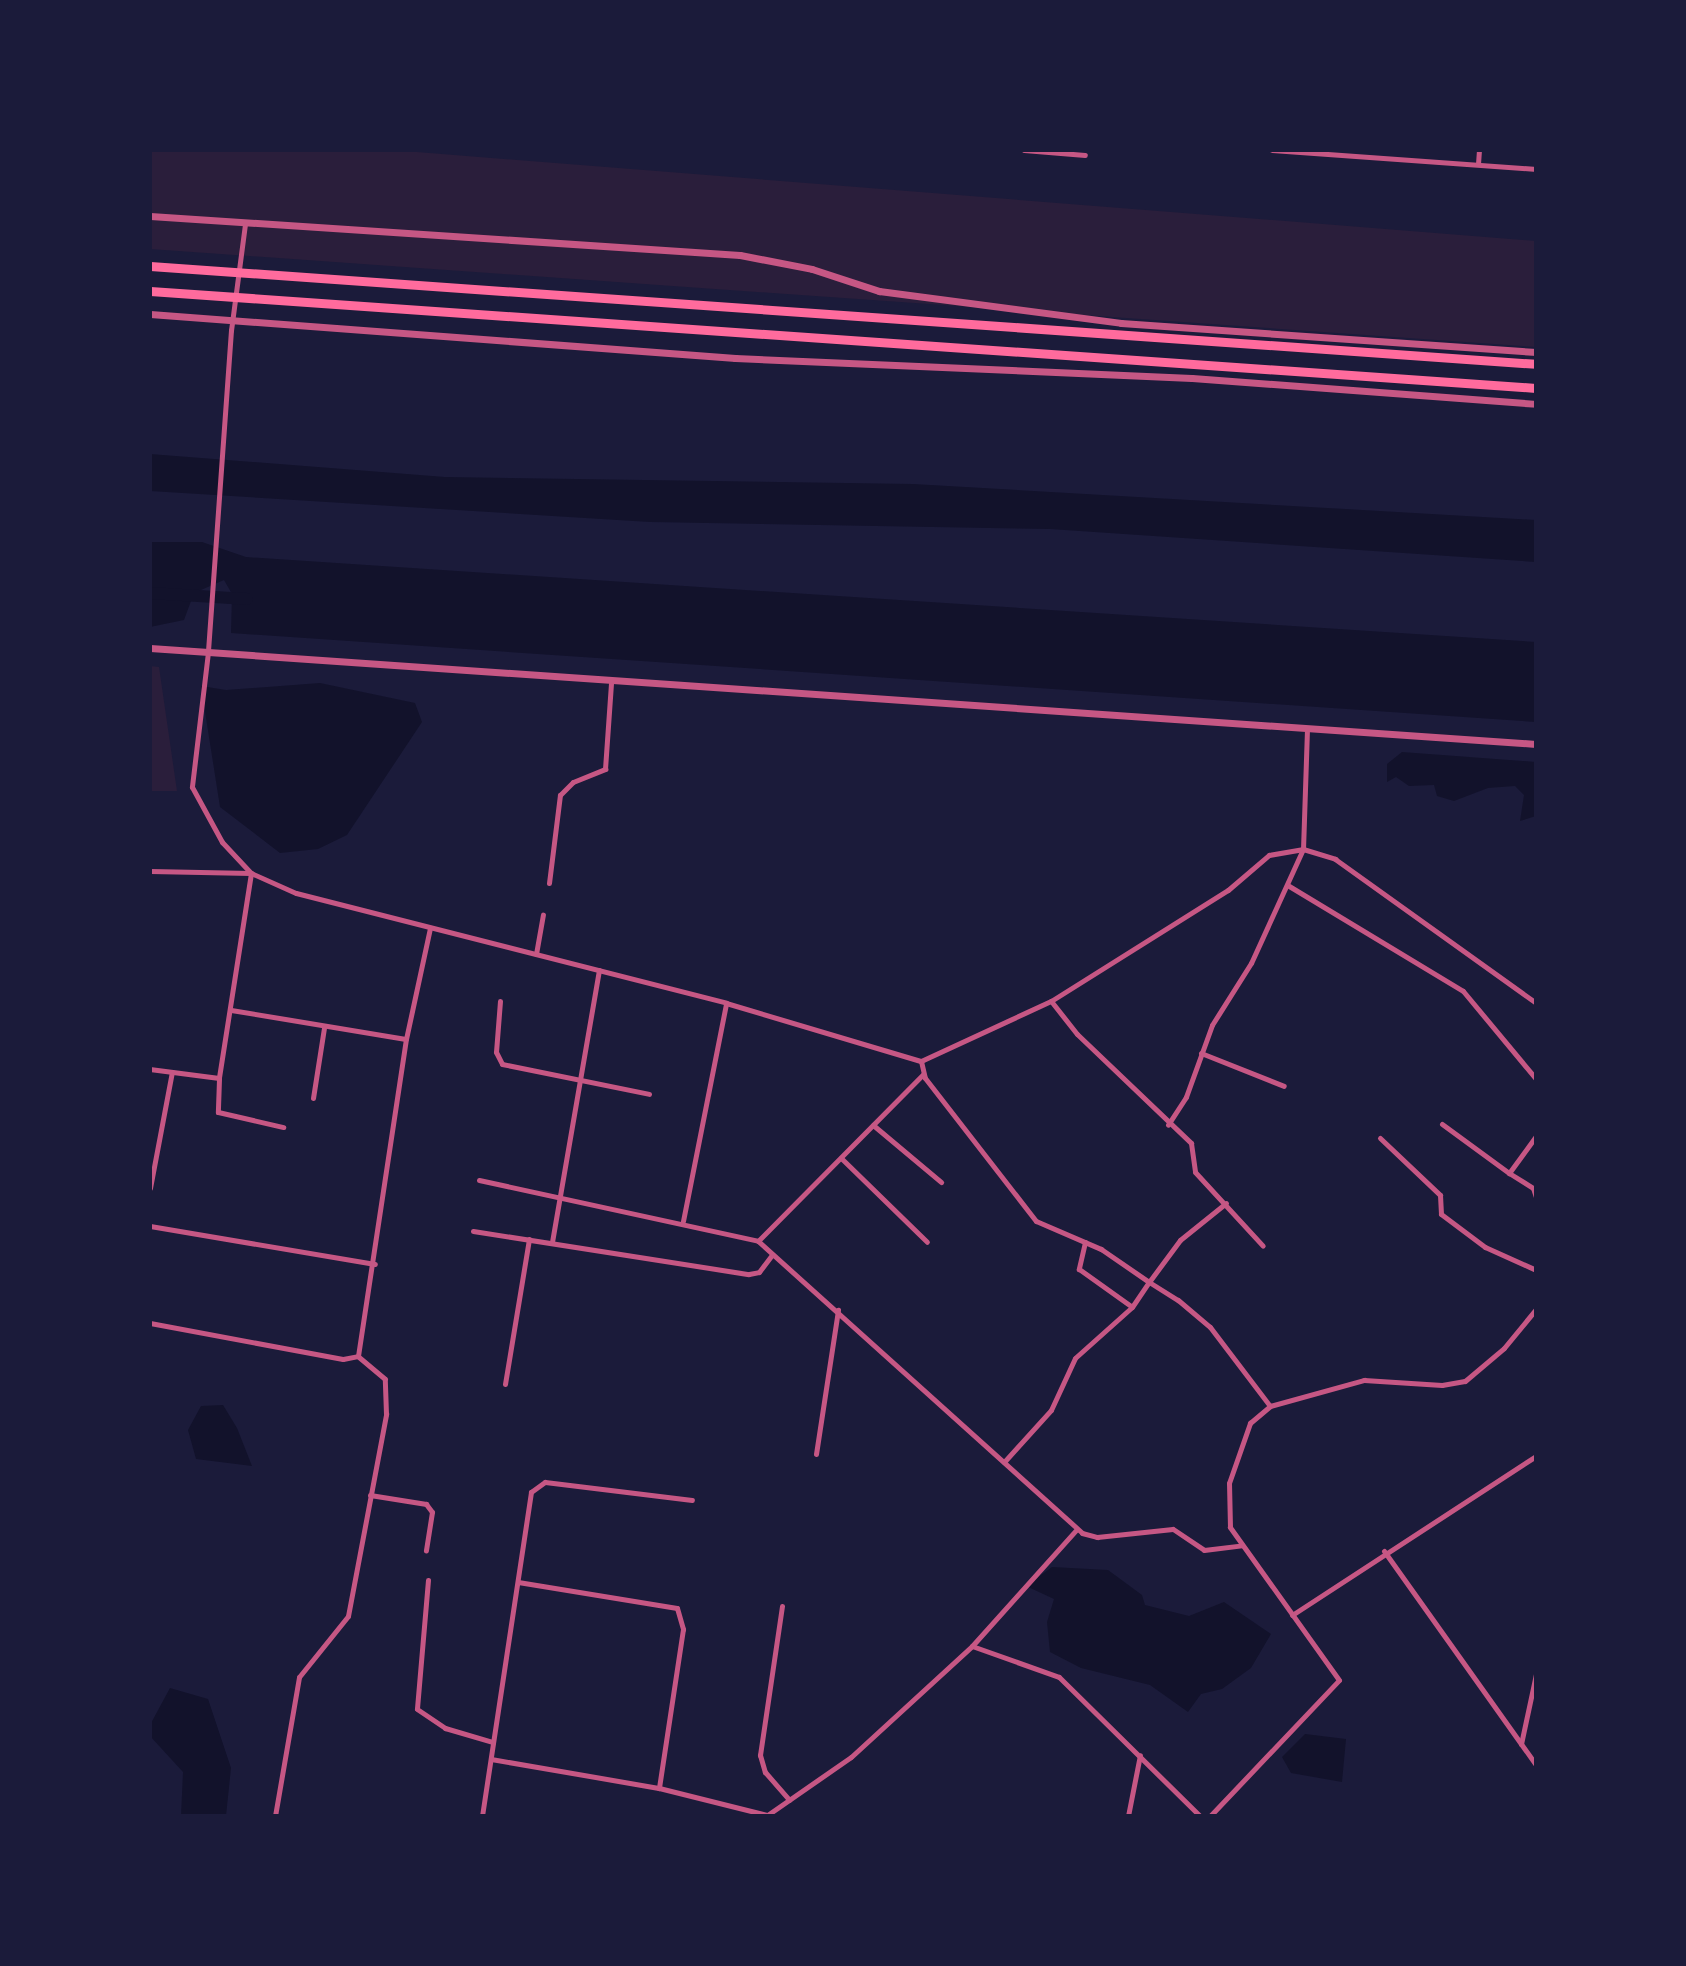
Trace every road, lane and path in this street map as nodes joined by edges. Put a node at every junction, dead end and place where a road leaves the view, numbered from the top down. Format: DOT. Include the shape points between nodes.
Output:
graph roads {
  1 [pos="1024,150"];
  2 [pos="1031,150"];
  3 [pos="1272,150"];
  4 [pos="1479,150"];
  5 [pos="1085,155"];
  6 [pos="1478,164"];
  7 [pos="1536,169"];
  8 [pos="150,216"];
  9 [pos="245,224"];
  10 [pos="150,266"];
  11 [pos="150,291"];
  12 [pos="150,314"];
  13 [pos="232,325"];
  14 [pos="1536,352"];
  15 [pos="1536,364"];
  16 [pos="1536,388"];
  17 [pos="1536,404"];
  18 [pos="150,648"];
  19 [pos="208,648"];
  20 [pos="611,683"];
  21 [pos="1307,729"];
  22 [pos="1536,744"];
  23 [pos="1303,849"];
  24 [pos="150,871"];
  25 [pos="251,873"];
  26 [pos="549,883"];
  27 [pos="1288,886"];
  28 [pos="543,915"];
  29 [pos="430,928"];
  30 [pos="536,954"];
  31 [pos="599,970"];
  32 [pos="500,1001"];
  33 [pos="1051,1001"];
  34 [pos="726,1003"];
  35 [pos="1536,1003"];
  36 [pos="231,1010"];
  37 [pos="324,1028"];
  38 [pos="406,1039"];
  39 [pos="1201,1053"];
  40 [pos="921,1061"];
  41 [pos="150,1069"];
  42 [pos="172,1072"];
  43 [pos="923,1074"];
  44 [pos="219,1078"];
  45 [pos="1536,1079"];
  46 [pos="582,1084"];
  47 [pos="1284,1086"];
  48 [pos="649,1094"];
  49 [pos="313,1098"];
  50 [pos="1442,1124"];
  51 [pos="873,1125"];
  52 [pos="1168,1125"];
  53 [pos="283,1127"];
  54 [pos="1536,1136"];
  55 [pos="1380,1138"];
  56 [pos="841,1158"];
  57 [pos="1509,1173"];
  58 [pos="479,1180"];
  59 [pos="941,1182"];
  60 [pos="150,1188"];
  61 [pos="561,1196"];
  62 [pos="1536,1198"];
  63 [pos="1226,1203"];
  64 [pos="683,1221"];
  65 [pos="150,1226"];
  66 [pos="473,1231"];
  67 [pos="529,1239"];
  68 [pos="758,1241"];
  69 [pos="552,1242"];
  70 [pos="927,1242"];
  71 [pos="1085,1242"];
  72 [pos="1263,1246"];
  73 [pos="772,1255"];
  74 [pos="375,1264"];
  75 [pos="1534,1269"];
  76 [pos="1149,1282"];
  77 [pos="1536,1284"];
  78 [pos="1132,1307"];
  79 [pos="839,1309"];
  80 [pos="1536,1309"];
  81 [pos="150,1323"];
  82 [pos="358,1356"];
  83 [pos="505,1384"];
  84 [pos="1270,1406"];
  85 [pos="816,1454"];
  86 [pos="1536,1456"];
  87 [pos="1004,1462"];
  88 [pos="370,1495"];
  89 [pos="692,1500"];
  90 [pos="1077,1529"];
  91 [pos="1242,1545"];
  92 [pos="426,1551"];
  93 [pos="1384,1551"];
  94 [pos="428,1580"];
  95 [pos="518,1582"];
  96 [pos="782,1606"];
  97 [pos="1292,1615"];
  98 [pos="972,1646"];
  99 [pos="1536,1674"];
  100 [pos="494,1742"];
  101 [pos="1521,1745"];
  102 [pos="1140,1754"];
  103 [pos="491,1759"];
  104 [pos="1536,1765"];
  105 [pos="659,1788"];
  106 [pos="789,1800"];
  107 [pos="766,1815"];
  108 [pos="275,1816"];
  109 [pos="482,1816"];
  110 [pos="1128,1816"];
  111 [pos="1200,1816"];
  112 [pos="1210,1816"];
  1 -- 2 [label="street"];
  2 -- 5 [label="street"];
  3 -- 6 [label="street"];
  4 -- 6 [label="street"];
  6 -- 7 [label="street"];
  8 -- 9 [label="street"];
  9 -- 13 [label="street"];
  9 -- 14 [label="street" via="740,255 812,269 879,291 1121,323"];
  10 -- 15 [label="highway"];
  11 -- 16 [label="highway"];
  12 -- 13 [label="street"];
  13 -- 17 [label="street" via="735,358 1176,377"];
  13 -- 19 [label="street"];
  18 -- 19 [label="street"];
  19 -- 20 [label="street"];
  19 -- 25 [label="street" via="193,791 222,842"];
  20 -- 21 [label="street"];
  20 -- 26 [label="street" via="605,769 573,782 560,795"];
  21 -- 22 [label="street"];
  21 -- 23 [label="street"];
  23 -- 27 [label="street"];
  23 -- 33 [label="street" via="1269,855 1228,890"];
  23 -- 35 [label="street" via="1335,859"];
  24 -- 25 [label="street"];
  25 -- 29 [label="street" via="296,893"];
  25 -- 36 [label="street"];
  27 -- 39 [label="street"];
  27 -- 45 [label="street" via="1463,991 1482,1007"];
  28 -- 30 [label="street"];
  29 -- 30 [label="street"];
  29 -- 38 [label="street"];
  30 -- 31 [label="street"];
  31 -- 34 [label="street"];
  31 -- 46 [label="street"];
  32 -- 46 [label="street" via="496,1052 502,1064"];
  33 -- 40 [label="street"];
  33 -- 52 [label="street"];
  34 -- 40 [label="street"];
  34 -- 64 [label="street"];
  36 -- 37 [label="street"];
  36 -- 44 [label="street"];
  37 -- 38 [label="street"];
  37 -- 49 [label="street"];
  38 -- 74 [label="street"];
  39 -- 47 [label="street"];
  39 -- 52 [label="street" via="1186,1097"];
  40 -- 43 [label="street"];
  41 -- 42 [label="street"];
  42 -- 44 [label="street"];
  42 -- 60 [label="street"];
  43 -- 51 [label="street"];
  43 -- 71 [label="street" via="1036,1221"];
  44 -- 53 [label="street" via="218,1112"];
  46 -- 48 [label="street"];
  46 -- 61 [label="street"];
  50 -- 57 [label="street"];
  51 -- 56 [label="street"];
  51 -- 59 [label="street"];
  52 -- 63 [label="street" via="1193,1146 1195,1172"];
  54 -- 57 [label="street"];
  55 -- 75 [label="street" via="1440,1195 1441,1214 1485,1247"];
  56 -- 68 [label="street"];
  56 -- 70 [label="street"];
  57 -- 62 [label="street" via="1533,1188"];
  58 -- 61 [label="street"];
  61 -- 64 [label="street"];
  61 -- 69 [label="street"];
  62 -- 75 [label="street"];
  63 -- 72 [label="street"];
  63 -- 76 [label="street" via="1180,1240"];
  64 -- 68 [label="street"];
  65 -- 74 [label="street"];
  66 -- 67 [label="street"];
  67 -- 69 [label="street"];
  67 -- 83 [label="street"];
  68 -- 73 [label="street"];
  69 -- 73 [label="street" via="754,1275"];
  71 -- 76 [label="street"];
  71 -- 78 [label="street" via="1077,1267"];
  73 -- 79 [label="street"];
  74 -- 82 [label="street"];
  75 -- 77 [label="street"];
  76 -- 78 [label="street"];
  76 -- 84 [label="street" via="1210,1327"];
  78 -- 87 [label="street" via="1075,1358 1051,1410"];
  79 -- 85 [label="street"];
  79 -- 87 [label="street"];
  80 -- 84 [label="street" via="1504,1348 1465,1381 1442,1385 1364,1380"];
  81 -- 82 [label="street" via="343,1359"];
  82 -- 88 [label="street" via="385,1379 388,1394"];
  84 -- 91 [label="street" via="1250,1423 1229,1483 1226,1514"];
  86 -- 93 [label="street"];
  87 -- 90 [label="street"];
  88 -- 92 [label="street" via="426,1504 432,1512"];
  88 -- 108 [label="street" via="348,1616 313,1655 294,1693"];
  89 -- 95 [label="street" via="538,1483 528,1498"];
  90 -- 91 [label="street" via="1097,1537 1173,1529 1204,1550"];
  90 -- 98 [label="street"];
  91 -- 97 [label="street"];
  93 -- 97 [label="street"];
  93 -- 101 [label="street"];
  94 -- 100 [label="street" via="417,1709 445,1728"];
  95 -- 100 [label="street"];
  95 -- 105 [label="street" via="677,1608 683,1629"];
  96 -- 106 [label="street" via="760,1755 765,1772"];
  97 -- 112 [label="street" via="1339,1682"];
  98 -- 102 [label="street" via="1059,1677"];
  98 -- 106 [label="street" via="851,1757"];
  99 -- 101 [label="street"];
  100 -- 103 [label="street"];
  101 -- 104 [label="street"];
  102 -- 110 [label="street"];
  102 -- 111 [label="street"];
  103 -- 105 [label="street"];
  103 -- 109 [label="street"];
  105 -- 107 [label="street"];
  106 -- 107 [label="street"];
}
